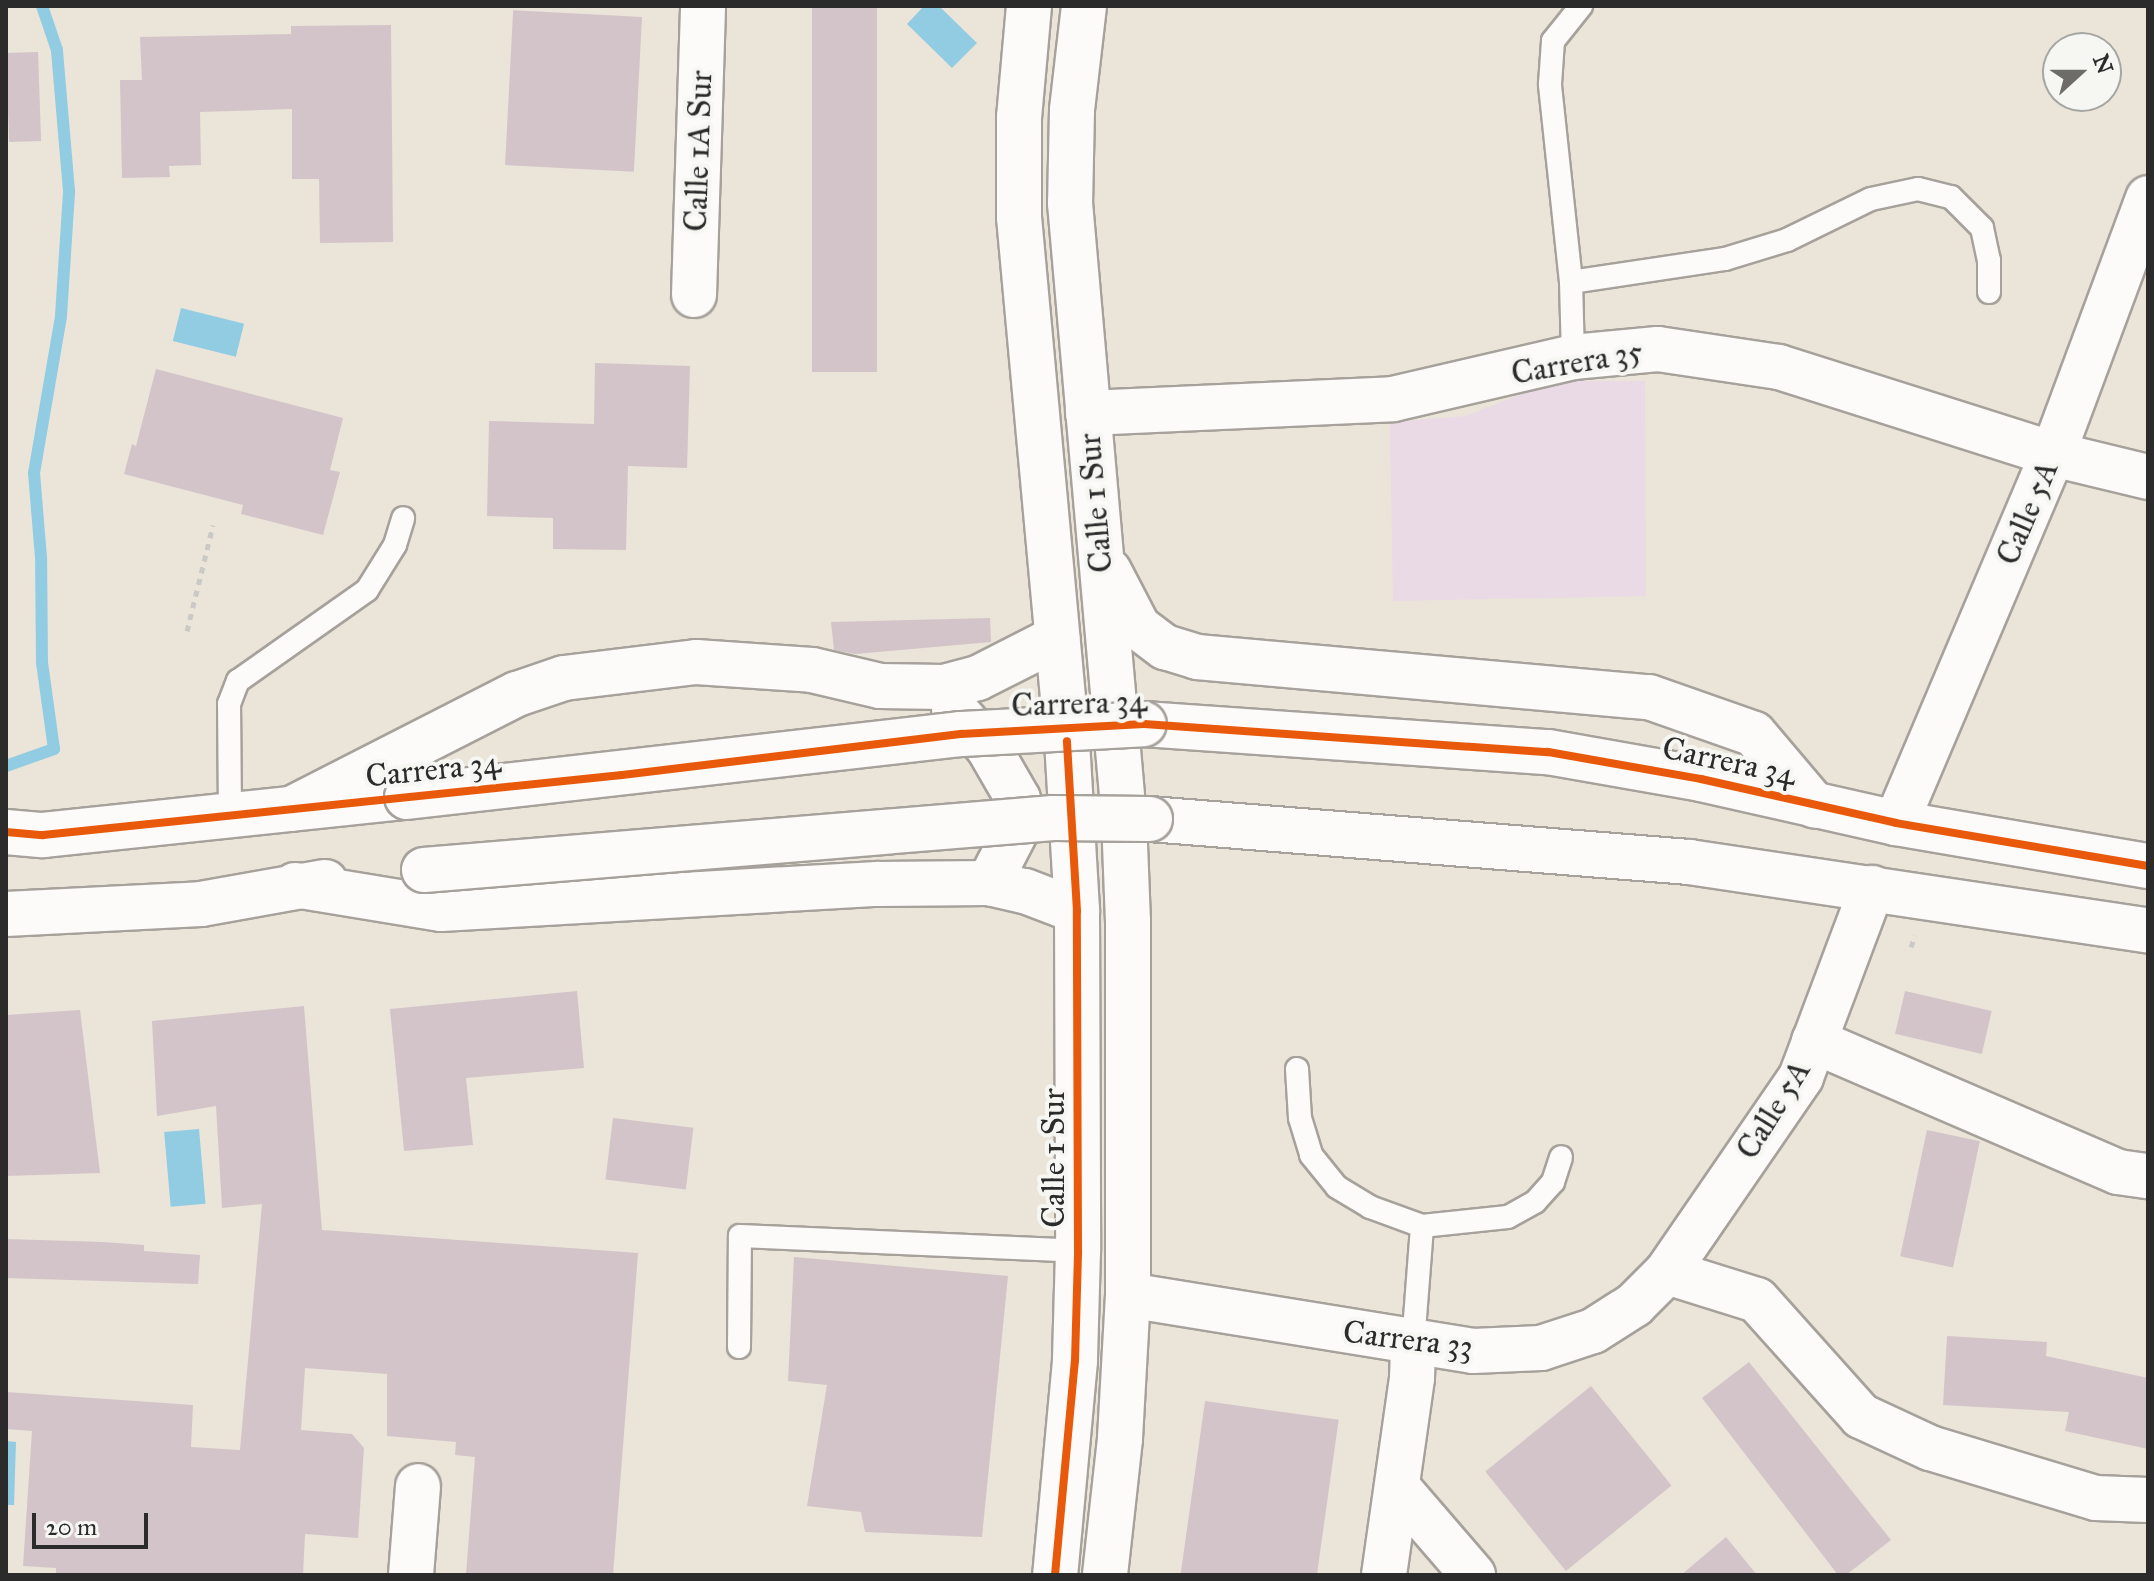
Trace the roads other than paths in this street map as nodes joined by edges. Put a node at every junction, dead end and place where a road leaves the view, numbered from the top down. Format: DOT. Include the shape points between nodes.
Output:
graph roads {
  1 [pos="703,6"];
  2 [pos="1029,6"];
  3 [pos="1084,6"];
  4 [pos="1581,6"];
  5 [pos="2148,198"];
  6 [pos="1571,282"];
  7 [pos="1989,292"];
  8 [pos="694,295"];
  9 [pos="1573,357"];
  10 [pos="1088,413"];
  11 [pos="2053,454"];
  12 [pos="2148,477"];
  13 [pos="403,518"];
  14 [pos="1102,555"];
  15 [pos="1057,638"];
  16 [pos="932,687"];
  17 [pos="1815,806"];
  18 [pos="291,809"];
  19 [pos="230,815"];
  20 [pos="1896,823"];
  21 [pos="6,832"];
  22 [pos="2148,866"];
  23 [pos="989,883"];
  24 [pos="295,885"];
  25 [pos="1872,888"];
  26 [pos="1077,911"];
  27 [pos="6,914"];
  28 [pos="2148,931"];
  29 [pos="1814,1041"];
  30 [pos="1297,1069"];
  31 [pos="1561,1157"];
  32 [pos="2148,1176"];
  33 [pos="1422,1226"];
  34 [pos="1078,1251"];
  35 [pos="1667,1272"];
  36 [pos="1128,1295"];
  37 [pos="1413,1344"];
  38 [pos="739,1347"];
  39 [pos="418,1486"];
  40 [pos="1398,1488"];
  41 [pos="2148,1500"];
  42 [pos="411,1575"];
  43 [pos="1055,1575"];
  44 [pos="1105,1575"];
  45 [pos="1384,1575"];
  46 [pos="1473,1575"];
  1 -- 8 [label="street, Calle 1A Sur"];
  2 -- 15 [label="street, Calle 1 Sur" via="1019,117 1019,217"];
  3 -- 10 [label="street, Calle 1 Sur" via="1072,110 1070,203"];
  4 -- 6 [label="lane" via="1553,41 1550,84"];
  5 -- 11 [label="street, Calle 5A"];
  6 -- 7 [label="lane" via="1725,259 1787,240 1871,199 1918,189 1951,197 1982,228"];
  6 -- 9 [label="lane"];
  9 -- 10 [label="street, Carrera 35" via="1393,399"];
  9 -- 11 [label="street, Carrera 35" via="1658,349 1779,367"];
  10 -- 14 [label="street, Calle 1 Sur"];
  11 -- 12 [label="street, Carrera 35"];
  11 -- 20 [label="street, Calle 5A"];
  13 -- 19 [label="lane" via="395,545 367,590 238,681 229,704"];
  14 -- 17 [label="street" via="1138,627 1165,647 1197,657 1649,697 1754,734"];
  14 -- 36 [label="street, Calle 1 Sur" via="1127,892"];
  15 -- 16 [label="street" via="978,678"];
  15 -- 26 [label="street, Calle 1 Sur"];
  16 -- 18 [label="street" via="880,686 812,670 696,662 564,678 517,694"];
  16 -- 23 [label="street" via="988,747 1018,799 1016,831"];
  17 -- 18 [label="street, Carrera 34, bridge" via="1548,752 1144,724 961,734"];
  17 -- 20 [label="street, Carrera 34"];
  18 -- 19 [label="street, Carrera 34"];
  19 -- 21 [label="street, Carrera 34" via="43,835"];
  20 -- 22 [label="street, Carrera 34"];
  23 -- 24 [label="street" via="877,884 441,909"];
  23 -- 26 [label="street"];
  24 -- 25 [label="street, bridge" via="1053,818 1150,819 1689,862"];
  24 -- 27 [label="street" via="201,904"];
  25 -- 28 [label="street"];
  25 -- 29 [label="street, Calle 5A"];
  26 -- 34 [label="street, Calle 1 Sur"];
  29 -- 32 [label="street" via="2118,1172"];
  29 -- 35 [label="street, Calle 5A" via="1801,1077"];
  30 -- 33 [label="lane" via="1300,1118 1311,1155 1337,1187 1370,1207"];
  31 -- 33 [label="lane" via="1553,1182 1535,1202 1508,1217"];
  33 -- 37 [label="lane"];
  34 -- 38 [label="lane" via="740,1236"];
  34 -- 43 [label="street, Calle 1 Sur" via="1075,1361"];
  35 -- 37 [label="street, Carrera 33" via="1634,1305 1593,1331 1541,1348 1473,1351"];
  35 -- 41 [label="street" via="1757,1300 1861,1416 1930,1448 2096,1498"];
  36 -- 37 [label="street, Carrera 33"];
  36 -- 44 [label="street, Calle 1 Sur"];
  37 -- 40 [label="street"];
  39 -- 42 [label="street"];
  40 -- 45 [label="street"];
  40 -- 46 [label="street"];
}
